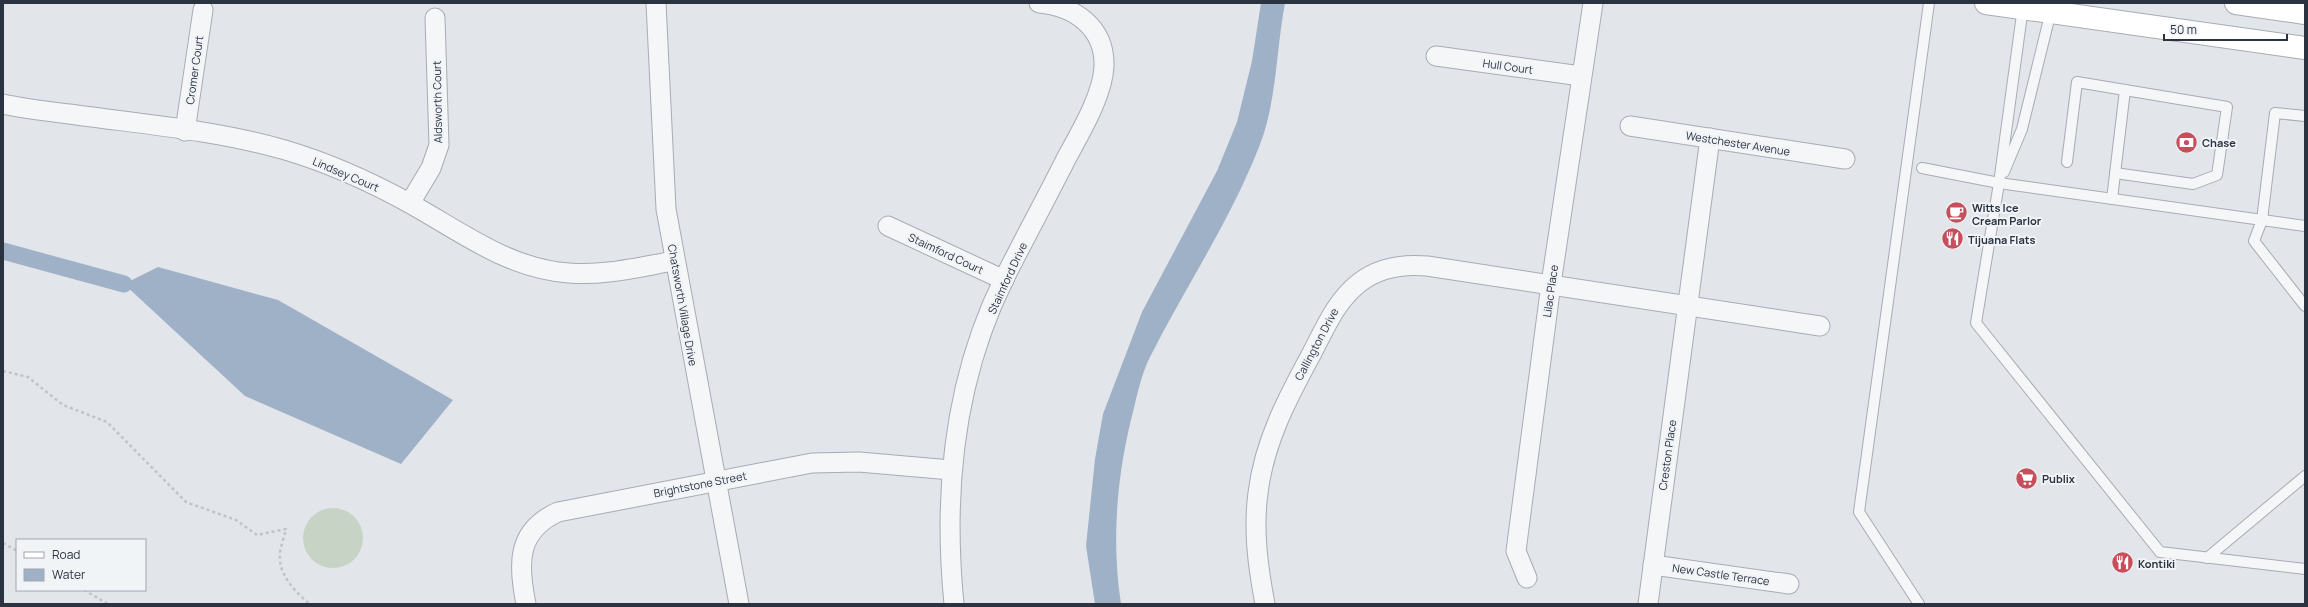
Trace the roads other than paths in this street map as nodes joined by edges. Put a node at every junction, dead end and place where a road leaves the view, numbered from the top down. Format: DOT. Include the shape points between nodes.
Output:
graph roads {
  1 [pos="656,3"];
  2 [pos="1039,3"];
  3 [pos="1593,3"];
  4 [pos="1930,3"];
  5 [pos="1986,3"];
  6 [pos="2236,3"];
  7 [pos="2024,6"];
  8 [pos="2050,8"];
  9 [pos="203,10"];
  10 [pos="2305,13"];
  11 [pos="435,18"];
  12 [pos="2305,48"];
  13 [pos="1436,56"];
  14 [pos="1581,76"];
  15 [pos="2125,90"];
  16 [pos="3,104"];
  17 [pos="2305,116"];
  18 [pos="1630,126"];
  19 [pos="185,131"];
  20 [pos="1710,138"];
  21 [pos="1845,159"];
  22 [pos="2067,162"];
  23 [pos="1922,168"];
  24 [pos="2115,173"];
  25 [pos="1999,183"];
  26 [pos="2112,199"];
  27 [pos="410,203"];
  28 [pos="2262,220"];
  29 [pos="888,226"];
  30 [pos="2305,226"];
  31 [pos="674,261"];
  32 [pos="1004,280"];
  33 [pos="1551,284"];
  34 [pos="1688,306"];
  35 [pos="2305,306"];
  36 [pos="1820,326"];
  37 [pos="951,470"];
  38 [pos="2305,476"];
  39 [pos="716,481"];
  40 [pos="2207,558"];
  41 [pos="1653,565"];
  42 [pos="2305,569"];
  43 [pos="1527,578"];
  44 [pos="1789,584"];
  45 [pos="526,604"];
  46 [pos="739,604"];
  47 [pos="954,604"];
  48 [pos="1265,604"];
  49 [pos="1648,604"];
  50 [pos="1919,604"];
  1 -- 31 [label="street, Chatsworth Village Drive" via="662,157"];
  2 -- 32 [label="street, Staimford Drive" via="1071,10 1086,21 1100,44 1104,66 1093,104 1079,136"];
  3 -- 14 [label="street, Lilac Place"];
  4 -- 50 [label="lane" via="1859,512"];
  5 -- 7 [label="street"];
  6 -- 10 [label="street"];
  7 -- 8 [label="street"];
  7 -- 25 [label="lane"];
  8 -- 12 [label="street"];
  8 -- 25 [label="lane" via="2022,129"];
  9 -- 19 [label="street, Cromer Court"];
  11 -- 27 [label="street, Aldsworth Court" via="439,145 433,163"];
  13 -- 14 [label="street, Hull Court"];
  14 -- 33 [label="street, Lilac Place"];
  15 -- 22 [label="lane" via="2077,82"];
  15 -- 24 [label="lane"];
  15 -- 24 [label="lane" via="2228,107 2217,176 2193,184"];
  16 -- 19 [label="street, Lindsey Court"];
  17 -- 28 [label="lane" via="2275,113"];
  18 -- 20 [label="street, Westchester Avenue"];
  19 -- 27 [label="street, Lindsey Court" via="240,139 288,151 348,173"];
  20 -- 21 [label="street, Westchester Avenue"];
  20 -- 34 [label="street, Creston Place"];
  23 -- 25 [label="lane"];
  24 -- 26 [label="lane"];
  25 -- 26 [label="lane"];
  25 -- 40 [label="lane" via="1976,323 2160,552"];
  26 -- 28 [label="lane"];
  27 -- 31 [label="street, Lindsey Court" via="489,250 541,269 596,274"];
  28 -- 30 [label="lane"];
  28 -- 35 [label="lane" via="2254,241"];
  29 -- 32 [label="street, Staimford Court"];
  31 -- 39 [label="street, Chatsworth Village Drive"];
  32 -- 37 [label="street, Staimford Drive" via="985,324 970,369 959,415"];
  33 -- 34 [label="street"];
  33 -- 43 [label="street, Lilac Place" via="1516,551"];
  33 -- 48 [label="street, Callington Drive" via="1427,266 1404,266 1370,276 1342,298 1287,399 1272,433 1262,468 1258,492 1256,541"];
  34 -- 36 [label="street"];
  34 -- 41 [label="street, Creston Place"];
  37 -- 39 [label="street, Brightstone Street" via="835,461"];
  37 -- 47 [label="street, Staimford Drive" via="949,526"];
  38 -- 40 [label="lane"];
  39 -- 45 [label="street, Brightstone Street" via="569,509 548,517 531,533 522,553 520,576"];
  39 -- 46 [label="street, Chatsworth Village Drive"];
  40 -- 42 [label="lane"];
  41 -- 44 [label="street, New Castle Terrace"];
  41 -- 49 [label="street, Creston Place"];
}
